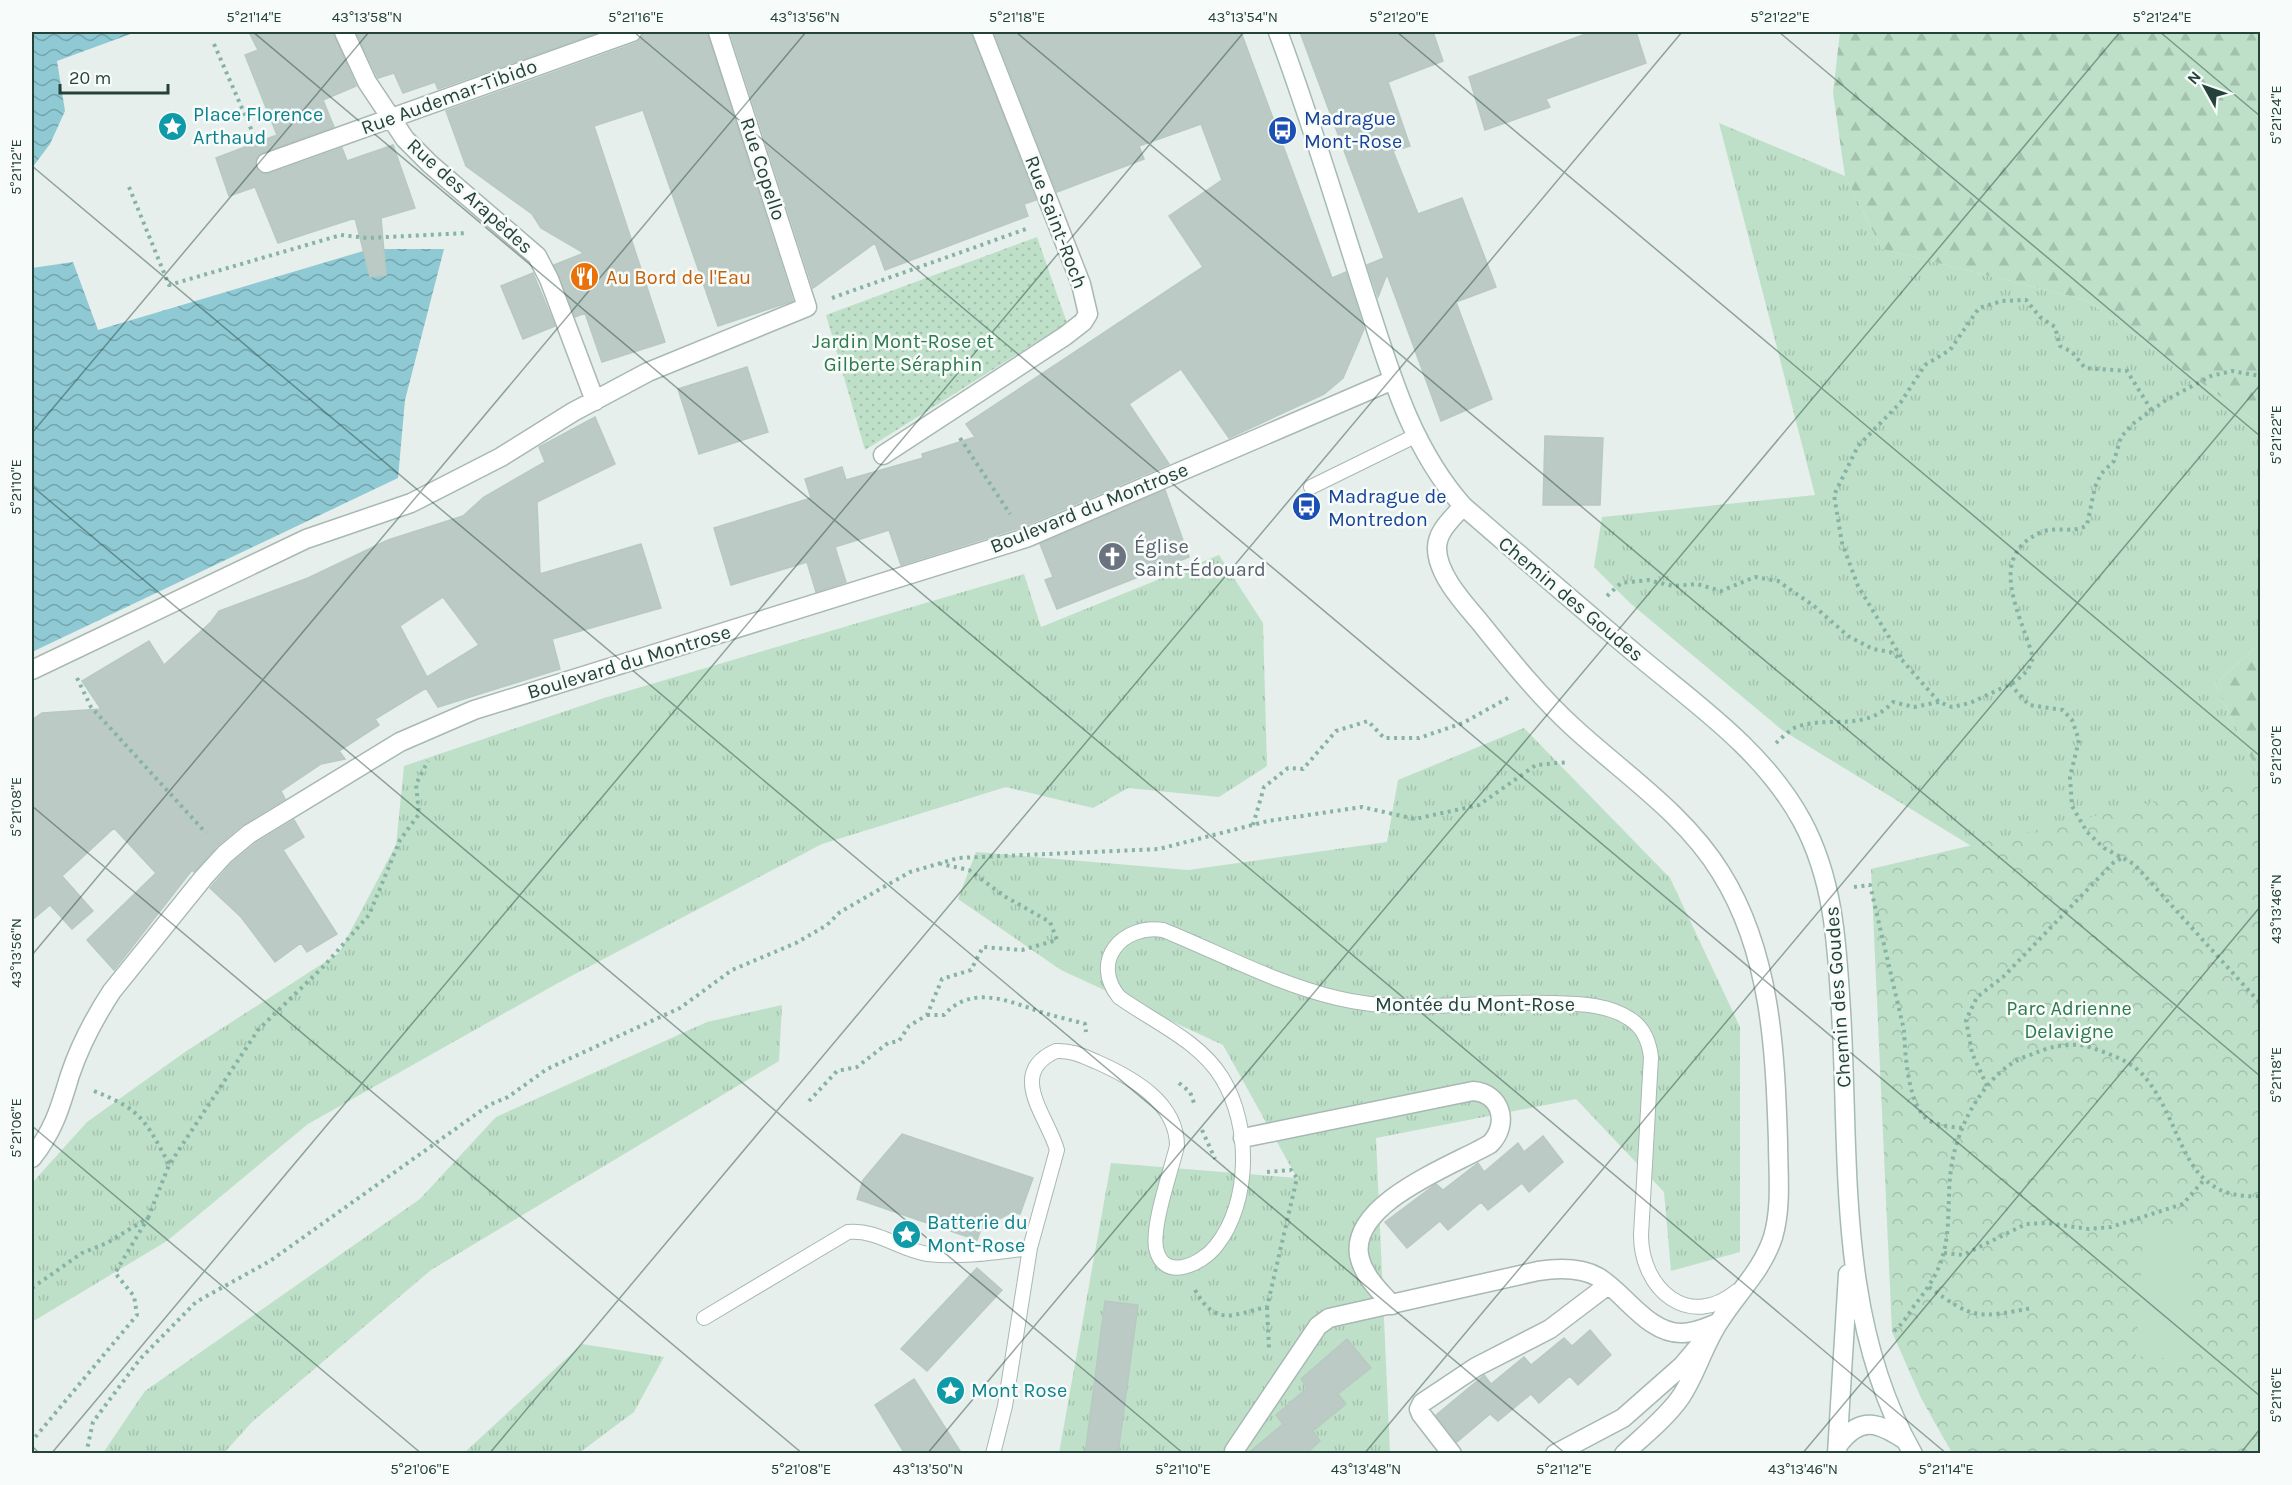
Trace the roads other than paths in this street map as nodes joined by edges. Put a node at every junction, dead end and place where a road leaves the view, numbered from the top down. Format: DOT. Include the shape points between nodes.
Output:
graph roads {
  1 [pos="344,32"];
  2 [pos="632,32"];
  3 [pos="718,32"];
  4 [pos="982,32"];
  5 [pos="1278,32"];
  6 [pos="390,118"];
  7 [pos="266,163"];
  8 [pos="1393,380"];
  9 [pos="595,401"];
  10 [pos="1415,436"];
  11 [pos="883,455"];
  12 [pos="1311,488"];
  13 [pos="1463,506"];
  14 [pos="32,670"];
  15 [pos="1243,1138"];
  16 [pos="32,1158"];
  17 [pos="1850,1242"];
  18 [pos="1030,1248"];
  19 [pos="1750,1281"];
  20 [pos="1608,1285"];
  21 [pos="1392,1305"];
  22 [pos="704,1318"];
  23 [pos="1718,1323"];
  24 [pos="1909,1447"];
  25 [pos="1838,1449"];
  26 [pos="1234,1451"];
  27 [pos="993,1454"];
  28 [pos="1452,1454"];
  29 [pos="1556,1454"];
  30 [pos="1624,1454"];
  1 -- 6 [label="street, Rue des Arapèdes" via="367,82"];
  2 -- 6 [label="street, Rue Audemar-Tibido"];
  3 -- 9 [label="street, Rue Copello" via="807,307 666,364"];
  4 -- 11 [label="street, Rue Saint-Roch" via="1081,284 1088,314 1065,336"];
  5 -- 8 [label="street, Chemin des Goudes" via="1311,120"];
  6 -- 7 [label="street, Rue Audemar-Tibido"];
  6 -- 9 [label="street, Rue des Arapèdes" via="430,164 526,244 543,266"];
  8 -- 10 [label="street, Chemin des Goudes"];
  8 -- 16 [label="street, Boulevard du Montrose" via="1026,538 474,710 400,742 273,818 225,854 112,991 89,1030 55,1122"];
  9 -- 14 [label="street" via="501,457 411,503 306,538"];
  10 -- 12 [label="lane"];
  10 -- 13 [label="street, Chemin des Goudes" via="1434,470"];
  13 -- 17 [label="street, Chemin des Goudes" via="1757,758 1802,821 1830,891 1838,951"];
  13 -- 19 [label="street, Montée du Mont-Rose" via="1439,536 1437,546 1441,566 1469,609 1531,685 1680,821 1704,848 1734,897 1748,933 1764,989 1775,1056 1779,1202 1767,1254"];
  15 -- 18 [label="lane, Montée du Mont-Rose" via="1242,1175 1225,1231 1201,1262 1182,1268 1168,1265 1157,1250 1156,1238 1177,1146 1174,1124 1158,1101 1115,1070 1064,1050 1048,1054 1032,1075 1034,1101 1057,1150"];
  15 -- 19 [label="lane, Montée du Mont-Rose" via="1236,1106 1211,1063 1112,988 1107,977 1111,952 1129,934 1149,928 1163,930 1307,990 1371,1004 1569,1003 1610,1009 1632,1020 1645,1035 1651,1057 1641,1235 1642,1257 1649,1276 1668,1297 1697,1306 1720,1302"];
  15 -- 21 [label="street" via="1473,1091 1488,1094 1501,1119 1496,1138 1398,1194 1369,1221 1363,1232 1359,1254 1365,1272"];
  17 -- 24 [label="street, Chemin des Goudes" via="1868,1341 1881,1384"];
  17 -- 25 [label="street"];
  18 -- 22 [label="lane" via="927,1254 867,1232 848,1232"];
  18 -- 27 [label="lane" via="1005,1406"];
  19 -- 23 [label="street"];
  20 -- 21 [label="street" via="1589,1273 1552,1269"];
  20 -- 23 [label="street" via="1647,1318 1674,1332 1694,1332"];
  20 -- 28 [label="street" via="1550,1329 1476,1367 1422,1403 1421,1414"];
  21 -- 26 [label="street" via="1329,1318 1318,1326"];
  23 -- 29 [label="street" via="1682,1366 1632,1411"];
  23 -- 30 [label="street" via="1682,1396"];
  24 -- 25 [label="street" via="1888,1429 1872,1424 1853,1429"];
}
